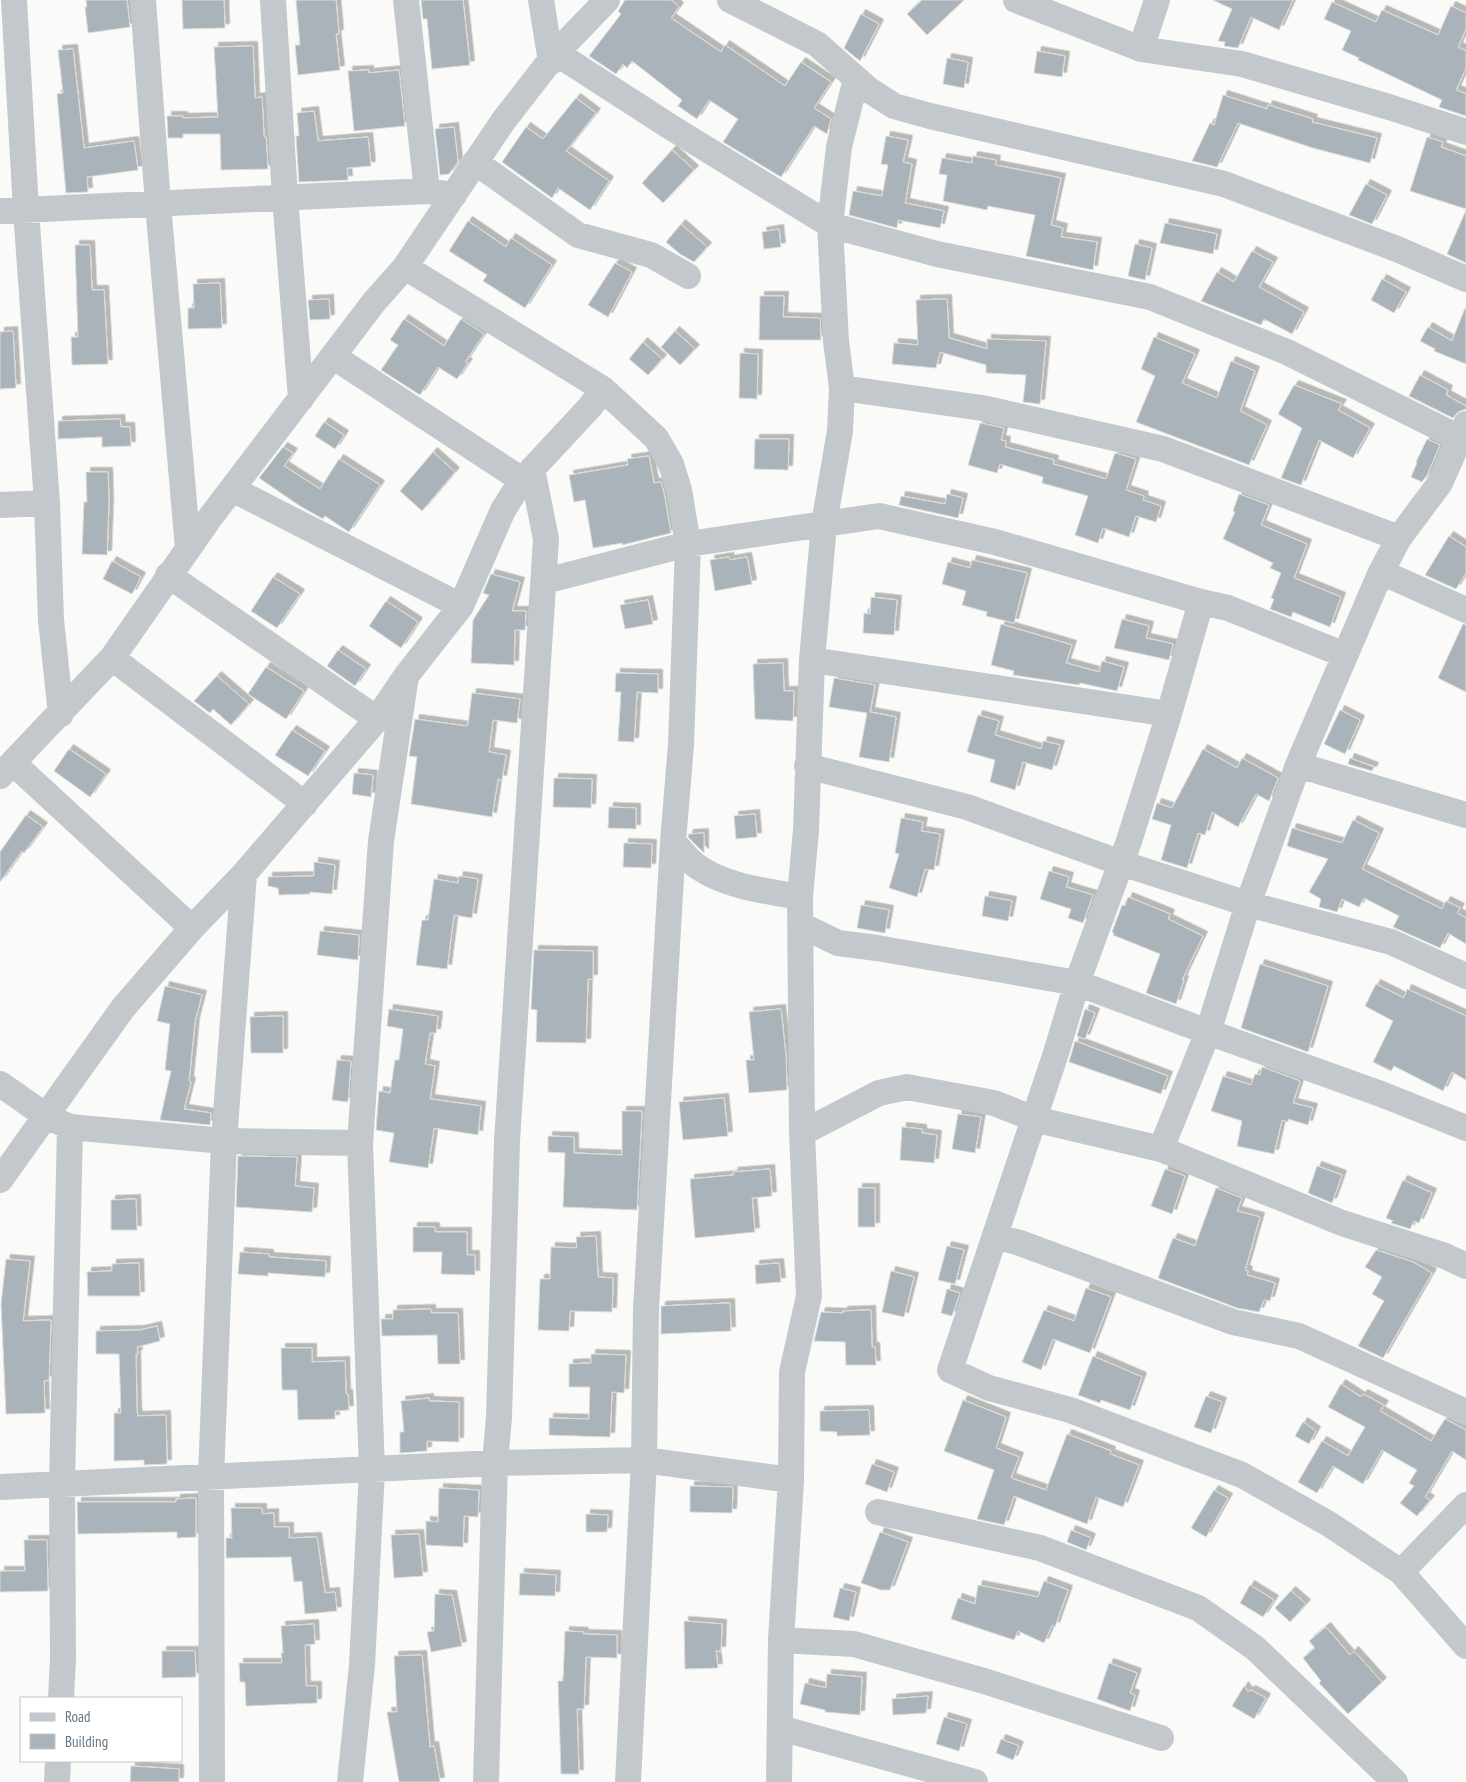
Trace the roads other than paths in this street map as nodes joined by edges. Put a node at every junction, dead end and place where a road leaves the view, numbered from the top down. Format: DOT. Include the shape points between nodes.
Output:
graph roads {
  1 [pos="14,0"];
  2 [pos="144,0"];
  3 [pos="273,0"];
  4 [pos="406,0"];
  5 [pos="540,0"];
  6 [pos="607,0"];
  7 [pos="730,0"];
  8 [pos="1016,0"];
  9 [pos="1157,0"];
  10 [pos="1141,49"];
  11 [pos="554,57"];
  12 [pos="856,79"];
  13 [pos="1466,132"];
  14 [pos="475,162"];
  15 [pos="427,191"];
  16 [pos="454,195"];
  17 [pos="286,197"];
  18 [pos="158,204"];
  19 [pos="26,210"];
  20 [pos="0,211"];
  21 [pos="830,224"];
  22 [pos="405,267"];
  23 [pos="688,276"];
  24 [pos="1466,279"];
  25 [pos="334,356"];
  26 [pos="842,388"];
  27 [pos="603,389"];
  28 [pos="301,399"];
  29 [pos="1464,434"];
  30 [pos="527,475"];
  31 [pos="232,489"];
  32 [pos="47,503"];
  33 [pos="0,505"];
  34 [pos="824,524"];
  35 [pos="1399,538"];
  36 [pos="688,544"];
  37 [pos="188,548"];
  38 [pos="1380,572"];
  39 [pos="168,575"];
  40 [pos="545,582"];
  41 [pos="1201,602"];
  42 [pos="461,606"];
  43 [pos="1466,610"];
  44 [pos="1344,655"];
  45 [pos="112,658"];
  46 [pos="812,660"];
  47 [pos="406,676"];
  48 [pos="61,714"];
  49 [pos="1169,714"];
  50 [pos="376,719"];
  51 [pos="1298,765"];
  52 [pos="808,766"];
  53 [pos="7,769"];
  54 [pos="304,804"];
  55 [pos="1466,815"];
  56 [pos="673,842"];
  57 [pos="1121,863"];
  58 [pos="244,874"];
  59 [pos="800,897"];
  60 [pos="1248,904"];
  61 [pos="801,926"];
  62 [pos="192,928"];
  63 [pos="1466,976"];
  64 [pos="1077,983"];
  65 [pos="1208,1032"];
  66 [pos="0,1084"];
  67 [pos="46,1116"];
  68 [pos="1034,1119"];
  69 [pos="70,1127"];
  70 [pos="1466,1128"];
  71 [pos="802,1133"];
  72 [pos="224,1141"];
  73 [pos="360,1143"];
  74 [pos="1161,1149"];
  75 [pos="0,1180"];
  76 [pos="995,1236"];
  77 [pos="1466,1266"];
  78 [pos="1466,1412"];
  79 [pos="644,1460"];
  80 [pos="495,1463"];
  81 [pos="372,1470"];
  82 [pos="212,1477"];
  83 [pos="791,1480"];
  84 [pos="62,1484"];
  85 [pos="0,1487"];
  86 [pos="1466,1505"];
  87 [pos="878,1512"];
  88 [pos="1401,1572"];
  89 [pos="781,1640"];
  90 [pos="1466,1646"];
  91 [pos="61,1697"];
  92 [pos="780,1728"];
  93 [pos="1161,1738"];
  94 [pos="58,1762"];
  95 [pos="57,1782"];
  96 [pos="212,1782"];
  97 [pos="350,1782"];
  98 [pos="486,1782"];
  99 [pos="628,1782"];
  100 [pos="778,1782"];
  101 [pos="974,1782"];
  102 [pos="1395,1782"];
  1 -- 19 [label="street"];
  2 -- 18 [label="street"];
  3 -- 17 [label="street"];
  4 -- 15 [label="street"];
  5 -- 11 [label="street"];
  6 -- 11 [label="street"];
  7 -- 12 [label="street" via="817,44"];
  8 -- 10 [label="street"];
  9 -- 10 [label="street"];
  10 -- 13 [label="street" via="1242,64"];
  11 -- 14 [label="street"];
  11 -- 21 [label="street"];
  12 -- 21 [label="street" via="839,147"];
  12 -- 24 [label="street" via="894,106 1224,184 1397,249"];
  14 -- 16 [label="street"];
  14 -- 23 [label="street" via="578,235 651,255"];
  15 -- 16 [label="street"];
  15 -- 17 [label="street"];
  16 -- 22 [label="street"];
  17 -- 18 [label="street"];
  17 -- 28 [label="street"];
  18 -- 19 [label="street"];
  18 -- 37 [label="street"];
  19 -- 20 [label="street"];
  19 -- 32 [label="street"];
  21 -- 26 [label="street" via="836,341"];
  21 -- 29 [label="street" via="937,254 1150,297 1286,352"];
  22 -- 25 [label="street"];
  22 -- 27 [label="street"];
  25 -- 28 [label="street"];
  25 -- 30 [label="street"];
  26 -- 34 [label="street" via="840,431"];
  26 -- 35 [label="street" via="982,408 1163,449"];
  27 -- 30 [label="street"];
  27 -- 36 [label="street" via="656,438 671,464"];
  28 -- 31 [label="street"];
  29 -- 35 [label="street" via="1440,483"];
  30 -- 40 [label="street" via="546,539"];
  30 -- 42 [label="street" via="503,510"];
  31 -- 37 [label="street"];
  31 -- 42 [label="street"];
  32 -- 33 [label="street"];
  32 -- 48 [label="street" via="51,620"];
  34 -- 36 [label="street"];
  34 -- 41 [label="street" via="879,516 996,542"];
  34 -- 46 [label="street"];
  35 -- 38 [label="street"];
  36 -- 40 [label="street"];
  36 -- 56 [label="street" via="681,745"];
  37 -- 39 [label="street"];
  38 -- 43 [label="street"];
  38 -- 44 [label="street"];
  39 -- 45 [label="street"];
  39 -- 50 [label="street"];
  40 -- 80 [label="street" via="507,1141 500,1417"];
  41 -- 44 [label="street" via="1228,608"];
  41 -- 49 [label="street"];
  42 -- 47 [label="street"];
  44 -- 51 [label="street"];
  45 -- 48 [label="street"];
  45 -- 54 [label="street"];
  46 -- 49 [label="street"];
  46 -- 52 [label="street"];
  47 -- 50 [label="street"];
  47 -- 73 [label="street" via="381,841"];
  48 -- 53 [label="street"];
  49 -- 57 [label="street"];
  50 -- 54 [label="street"];
  51 -- 55 [label="street"];
  51 -- 60 [label="street"];
  52 -- 57 [label="street" via="967,807"];
  52 -- 59 [label="street"];
  53 -- 62 [label="street"];
  54 -- 58 [label="street"];
  56 -- 59 [label="street" via="698,867 721,878 747,888"];
  56 -- 79 [label="street" via="646,1309"];
  57 -- 60 [label="street"];
  57 -- 64 [label="street"];
  58 -- 62 [label="street"];
  58 -- 72 [label="street"];
  59 -- 61 [label="street"];
  60 -- 63 [label="street" via="1391,942"];
  60 -- 65 [label="street"];
  61 -- 64 [label="street" via="838,943"];
  61 -- 71 [label="street"];
  62 -- 67 [label="street" via="123,1008"];
  64 -- 65 [label="street"];
  64 -- 68 [label="street"];
  65 -- 70 [label="street"];
  65 -- 74 [label="street"];
  66 -- 67 [label="street"];
  67 -- 69 [label="street"];
  67 -- 75 [label="street"];
  68 -- 71 [label="street" via="994,1103 907,1087 879,1093"];
  68 -- 74 [label="street"];
  68 -- 76 [label="street"];
  69 -- 72 [label="street"];
  69 -- 84 [label="street"];
  71 -- 83 [label="street" via="809,1296 792,1372"];
  72 -- 73 [label="street"];
  72 -- 82 [label="street"];
  73 -- 81 [label="street"];
  74 -- 77 [label="street" via="1342,1223 1445,1256"];
  76 -- 78 [label="street" via="1233,1322 1298,1336"];
  76 -- 88 [label="street" via="950,1370 989,1388 1070,1410 1242,1475 1329,1524"];
  79 -- 80 [label="street"];
  79 -- 83 [label="street"];
  79 -- 99 [label="street"];
  80 -- 81 [label="street"];
  80 -- 98 [label="street"];
  81 -- 82 [label="street"];
  81 -- 97 [label="street" via="362,1665"];
  82 -- 84 [label="street"];
  82 -- 96 [label="street"];
  83 -- 89 [label="street"];
  84 -- 85 [label="street"];
  84 -- 91 [label="street"];
  86 -- 88 [label="street"];
  87 -- 102 [label="street" via="1040,1548 1198,1608 1255,1648"];
  88 -- 90 [label="street"];
  89 -- 92 [label="street"];
  89 -- 93 [label="street" via="854,1644 984,1681"];
  92 -- 100 [label="street"];
  92 -- 101 [label="street"];
  94 -- 95 [label="street"];
}
